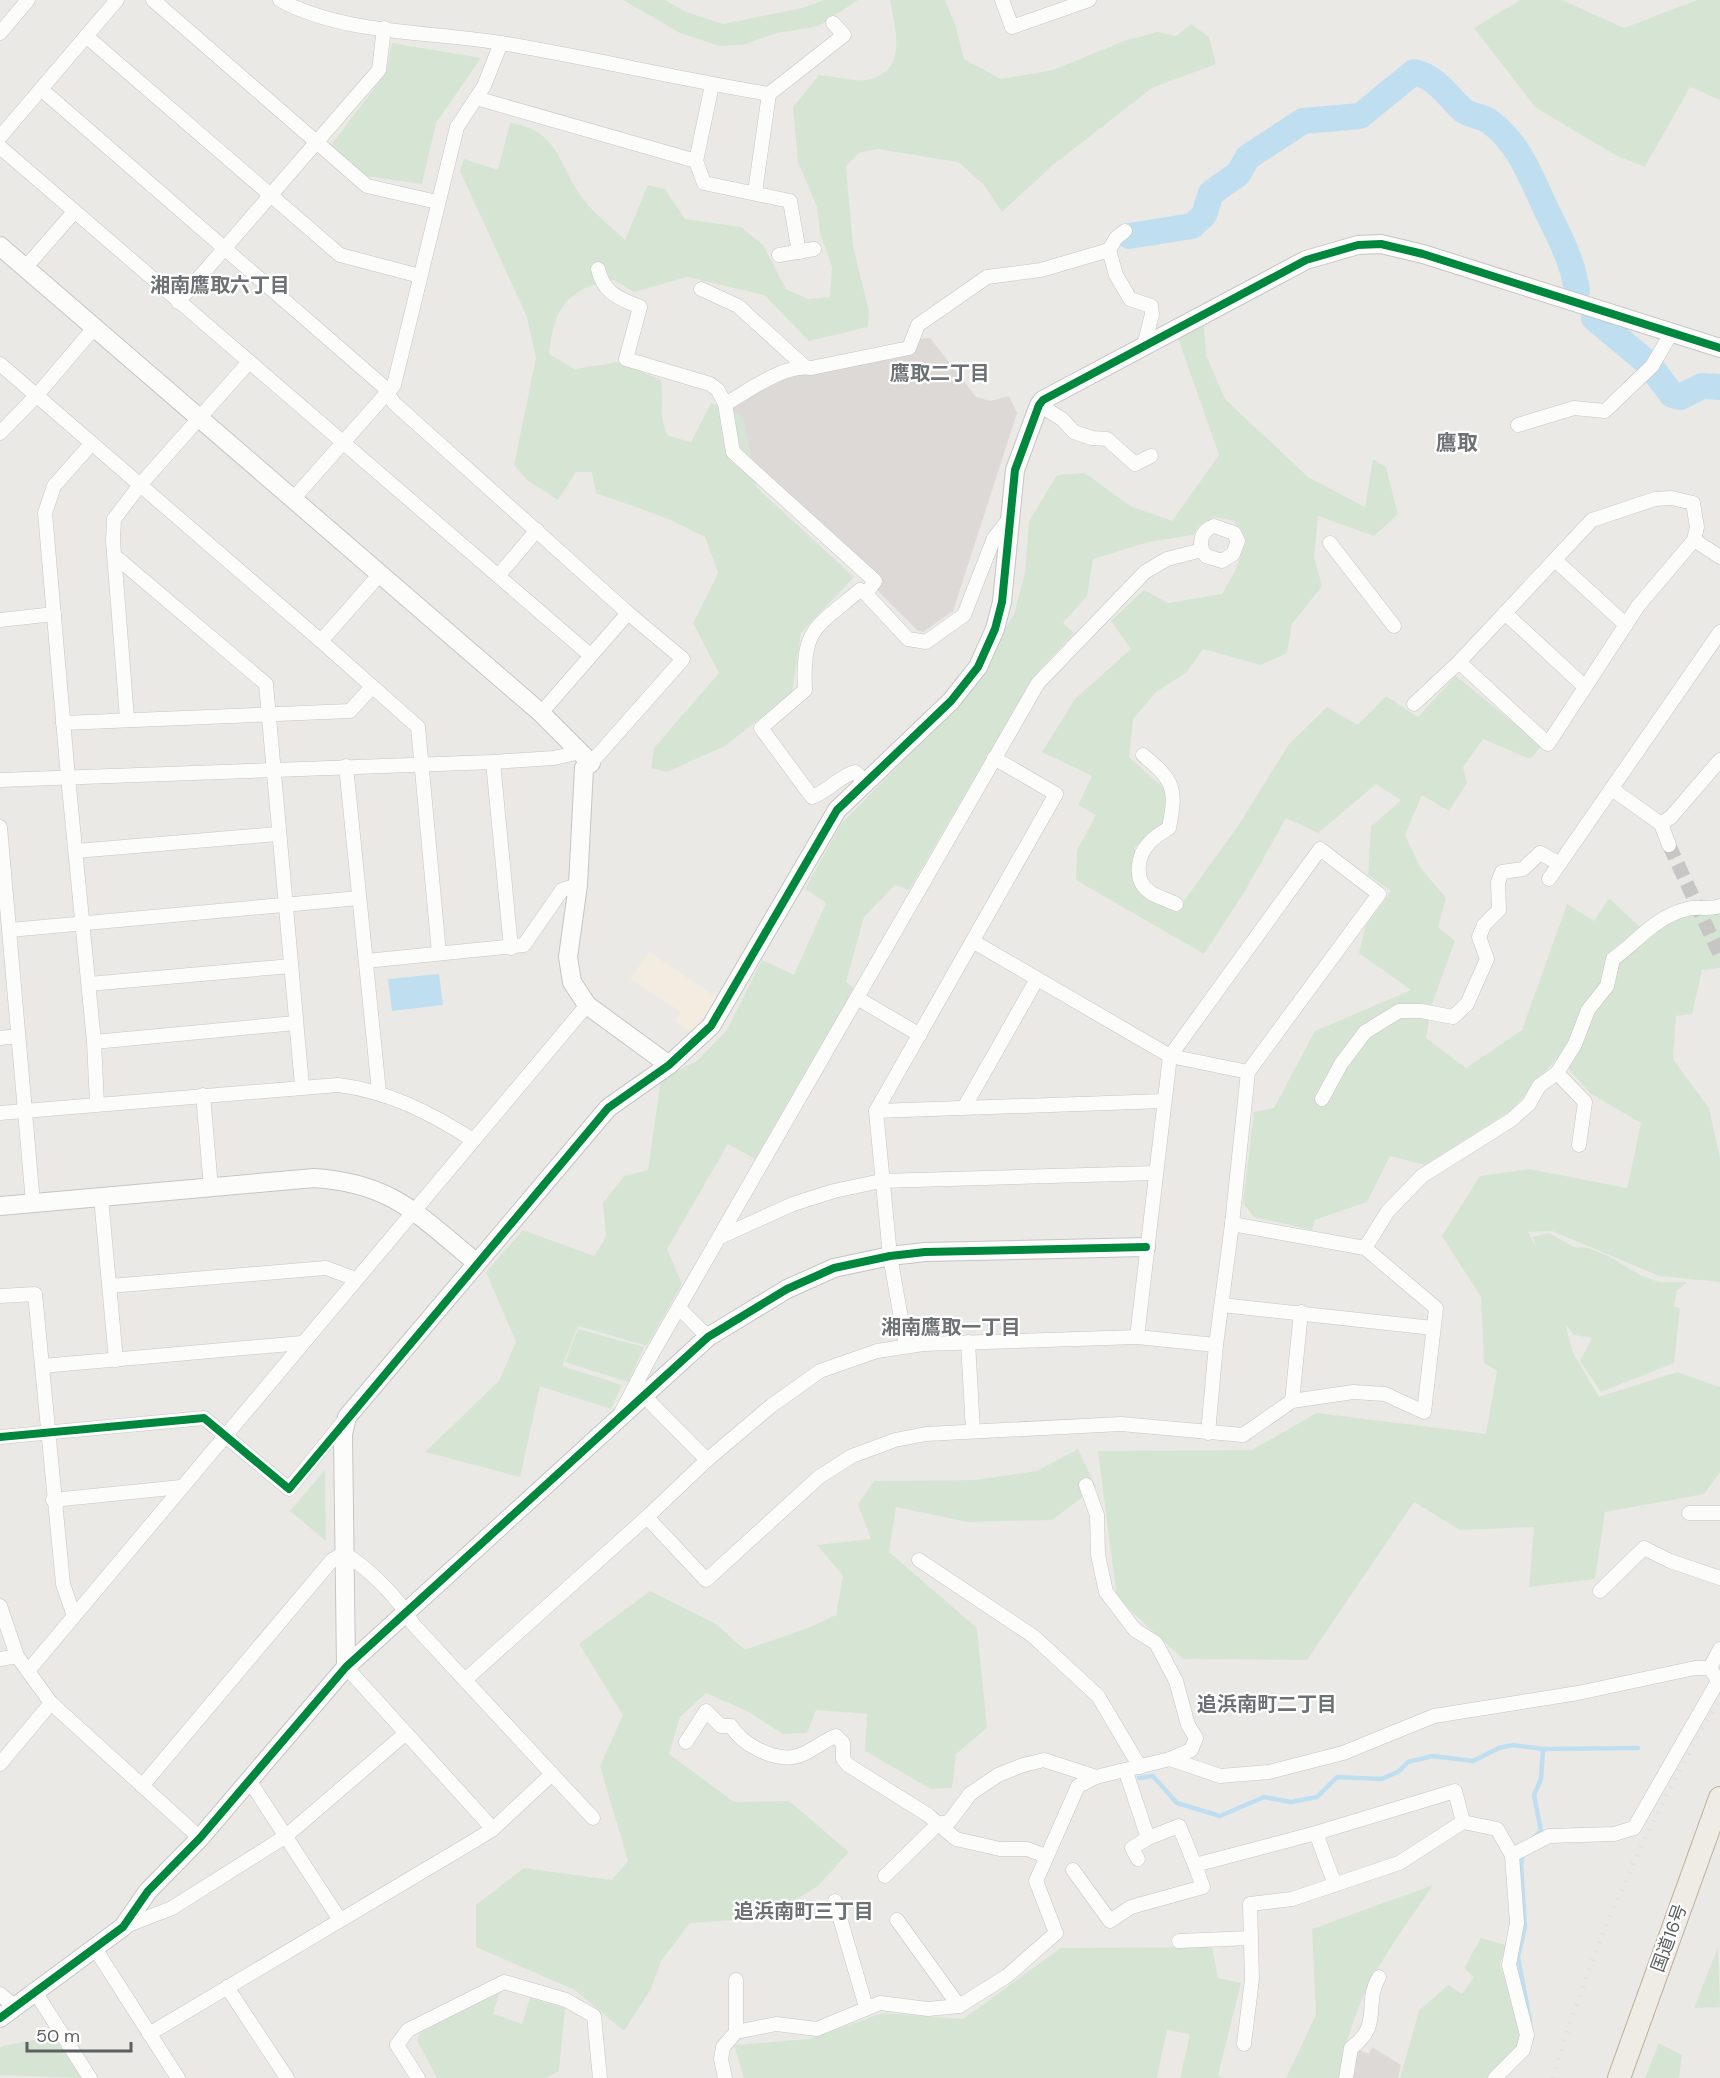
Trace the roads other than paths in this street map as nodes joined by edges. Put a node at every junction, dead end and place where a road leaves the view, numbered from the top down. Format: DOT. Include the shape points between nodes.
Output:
graph roads {
  1 [pos="28,0"];
  2 [pos="117,0"];
  3 [pos="153,0"];
  4 [pos="280,0"];
  5 [pos="1002,0"];
  6 [pos="1089,0"];
  7 [pos="1073,3"];
  8 [pos="833,23"];
  9 [pos="384,28"];
  10 [pos="0,33"];
  11 [pos="86,36"];
  12 [pos="501,43"];
  13 [pos="712,84"];
  14 [pos="40,89"];
  15 [pos="769,94"];
  16 [pos="476,98"];
  17 [pos="0,137"];
  18 [pos="316,142"];
  19 [pos="0,147"];
  20 [pos="696,161"];
  21 [pos="755,192"];
  22 [pos="271,196"];
  23 [pos="437,202"];
  24 [pos="74,212"];
  25 [pos="1125,231"];
  26 [pos="0,246"];
  27 [pos="814,249"];
  28 [pos="1109,250"];
  29 [pos="225,251"];
  30 [pos="799,252"];
  31 [pos="778,255"];
  32 [pos="25,268"];
  33 [pos="598,269"];
  34 [pos="420,276"];
  35 [pos="702,289"];
  36 [pos="178,302"];
  37 [pos="94,328"];
  38 [pos="1672,332"];
  39 [pos="1144,346"];
  40 [pos="1720,348"];
  41 [pos="249,362"];
  42 [pos="0,364"];
  43 [pos="804,366"];
  44 [pos="387,393"];
  45 [pos="37,395"];
  46 [pos="725,404"];
  47 [pos="1039,405"];
  48 [pos="199,419"];
  49 [pos="1518,425"];
  50 [pos="0,433"];
  51 [pos="92,443"];
  52 [pos="344,443"];
  53 [pos="1151,456"];
  54 [pos="140,485"];
  55 [pos="293,499"];
  56 [pos="1009,519"];
  57 [pos="537,530"];
  58 [pos="1694,540"];
  59 [pos="1330,543"];
  60 [pos="1202,550"];
  61 [pos="116,557"];
  62 [pos="1720,557"];
  63 [pos="1555,560"];
  64 [pos="380,574"];
  65 [pos="498,576"];
  66 [pos="867,594"];
  67 [pos="628,613"];
  68 [pos="1505,613"];
  69 [pos="54,614"];
  70 [pos="0,620"];
  71 [pos="1626,625"];
  72 [pos="1394,626"];
  73 [pos="1720,632"];
  74 [pos="321,640"];
  75 [pos="590,655"];
  76 [pos="1460,662"];
  77 [pos="1585,687"];
  78 [pos="371,688"];
  79 [pos="1414,704"];
  80 [pos="541,712"];
  81 [pos="268,713"];
  82 [pos="127,718"];
  83 [pos="63,723"];
  84 [pos="1143,755"];
  85 [pos="585,757"];
  86 [pos="994,758"];
  87 [pos="1720,759"];
  88 [pos="493,762"];
  89 [pos="420,764"];
  90 [pos="346,766"];
  91 [pos="272,770"];
  92 [pos="68,777"];
  93 [pos="0,780"];
  94 [pos="866,782"];
  95 [pos="1612,789"];
  96 [pos="1661,824"];
  97 [pos="0,827"];
  98 [pos="278,834"];
  99 [pos="1669,844"];
  100 [pos="76,851"];
  101 [pos="1560,864"];
  102 [pos="1549,879"];
  103 [pos="578,885"];
  104 [pos="359,898"];
  105 [pos="1176,904"];
  106 [pos="286,905"];
  107 [pos="1720,906"];
  108 [pos="81,923"];
  109 [pos="10,930"];
  110 [pos="974,942"];
  111 [pos="511,948"];
  112 [pos="439,953"];
  113 [pos="366,961"];
  114 [pos="291,966"];
  115 [pos="1037,979"];
  116 [pos="89,984"];
  117 [pos="857,998"];
  118 [pos="587,1005"];
  119 [pos="295,1023"];
  120 [pos="920,1035"];
  121 [pos="17,1036"];
  122 [pos="0,1038"];
  123 [pos="94,1042"];
  124 [pos="1170,1056"];
  125 [pos="669,1065"];
  126 [pos="1248,1072"];
  127 [pos="1557,1073"];
  128 [pos="302,1086"];
  129 [pos="379,1092"];
  130 [pos="203,1095"];
  131 [pos="1322,1099"];
  132 [pos="1164,1101"];
  133 [pos="97,1104"];
  134 [pos="965,1106"];
  135 [pos="26,1110"];
  136 [pos="876,1111"];
  137 [pos="0,1113"];
  138 [pos="473,1140"];
  139 [pos="1579,1146"];
  140 [pos="1155,1173"];
  141 [pos="881,1181"];
  142 [pos="211,1188"];
  143 [pos="101,1198"];
  144 [pos="33,1203"];
  145 [pos="0,1206"];
  146 [pos="414,1212"];
  147 [pos="1232,1224"];
  148 [pos="720,1237"];
  149 [pos="1146,1246"];
  150 [pos="1365,1248"];
  151 [pos="890,1256"];
  152 [pos="477,1263"];
  153 [pos="356,1279"];
  154 [pos="110,1286"];
  155 [pos="0,1296"];
  156 [pos="1222,1305"];
  157 [pos="678,1308"];
  158 [pos="1301,1312"];
  159 [pos="1433,1328"];
  160 [pos="708,1337"];
  161 [pos="1137,1337"];
  162 [pos="968,1342"];
  163 [pos="302,1343"];
  164 [pos="1216,1345"];
  165 [pos="906,1346"];
  166 [pos="116,1360"];
  167 [pos="42,1366"];
  168 [pos="643,1395"];
  169 [pos="1292,1401"];
  170 [pos="620,1415"];
  171 [pos="348,1417"];
  172 [pos="973,1431"];
  173 [pos="46,1432"];
  174 [pos="1208,1433"];
  175 [pos="224,1436"];
  176 [pos="0,1437"];
  177 [pos="707,1460"];
  178 [pos="1086,1485"];
  179 [pos="181,1487"];
  180 [pos="53,1500"];
  181 [pos="1689,1513"];
  182 [pos="1720,1513"];
  183 [pos="647,1517"];
  184 [pos="344,1553"];
  185 [pos="919,1560"];
  186 [pos="1720,1578"];
  187 [pos="1600,1591"];
  188 [pos="0,1606"];
  189 [pos="406,1612"];
  190 [pos="74,1616"];
  191 [pos="2,1623"];
  192 [pos="1720,1649"];
  193 [pos="17,1656"];
  194 [pos="0,1659"];
  195 [pos="346,1667"];
  196 [pos="1710,1668"];
  197 [pos="28,1671"];
  198 [pos="465,1680"];
  199 [pos="1719,1682"];
  200 [pos="51,1703"];
  201 [pos="406,1733"];
  202 [pos="686,1742"];
  203 [pos="1170,1760"];
  204 [pos="0,1764"];
  205 [pos="1133,1769"];
  206 [pos="552,1774"];
  207 [pos="1096,1777"];
  208 [pos="249,1780"];
  209 [pos="142,1786"];
  210 [pos="1719,1802"];
  211 [pos="593,1818"];
  212 [pos="1463,1822"];
  213 [pos="938,1824"];
  214 [pos="493,1829"];
  215 [pos="1316,1833"];
  216 [pos="286,1836"];
  217 [pos="200,1838"];
  218 [pos="1148,1838"];
  219 [pos="1720,1841"];
  220 [pos="1512,1855"];
  221 [pos="1047,1856"];
  222 [pos="1138,1859"];
  223 [pos="1195,1865"];
  224 [pos="1073,1870"];
  225 [pos="885,1876"];
  226 [pos="1335,1885"];
  227 [pos="835,1901"];
  228 [pos="340,1920"];
  229 [pos="897,1920"];
  230 [pos="123,1927"];
  231 [pos="1251,1938"];
  232 [pos="1179,1941"];
  233 [pos="94,1947"];
  234 [pos="1379,1977"];
  235 [pos="736,1980"];
  236 [pos="227,1987"];
  237 [pos="34,1990"];
  238 [pos="0,1994"];
  239 [pos="14,2006"];
  240 [pos="959,2006"];
  241 [pos="866,2007"];
  242 [pos="0,2018"];
  243 [pos="736,2032"];
  244 [pos="149,2034"];
  245 [pos="1244,2044"];
  246 [pos="90,2078"];
  247 [pos="178,2078"];
  248 [pos="287,2078"];
  249 [pos="418,2078"];
  250 [pos="600,2078"];
  251 [pos="725,2078"];
  252 [pos="1346,2078"];
  253 [pos="1495,2078"];
  254 [pos="1619,2078"];
  255 [pos="1634,2078"];
  1 -- 10 [label="street"];
  2 -- 11 [label="street"];
  3 -- 18 [label="street"];
  4 -- 9 [label="street" via="324,19"];
  5 -- 7 [label="street" via="1012,27"];
  6 -- 7 [label="street"];
  8 -- 15 [label="street" via="844,35"];
  9 -- 12 [label="street"];
  9 -- 18 [label="street" via="379,70"];
  11 -- 14 [label="street"];
  11 -- 22 [label="street"];
  12 -- 13 [label="street"];
  12 -- 16 [label="street"];
  13 -- 15 [label="street"];
  13 -- 20 [label="street"];
  14 -- 17 [label="street"];
  14 -- 29 [label="street"];
  15 -- 21 [label="street"];
  16 -- 20 [label="street"];
  16 -- 23 [label="street" via="457,127"];
  18 -- 22 [label="street"];
  18 -- 23 [label="street" via="367,186"];
  19 -- 24 [label="street"];
  20 -- 21 [label="street" via="704,183"];
  21 -- 30 [label="street" via="790,201"];
  22 -- 29 [label="street"];
  22 -- 34 [label="street" via="340,255"];
  23 -- 34 [label="street"];
  24 -- 32 [label="street"];
  24 -- 36 [label="street"];
  25 -- 28 [label="street"];
  26 -- 32 [label="street"];
  27 -- 30 [label="street"];
  28 -- 39 [label="street" via="1116,274 1130,299 1151,306"];
  28 -- 43 [label="street" via="1041,270 987,277 918,325 909,348 811,368"];
  29 -- 36 [label="street"];
  29 -- 44 [label="street"];
  30 -- 31 [label="street"];
  32 -- 37 [label="street"];
  33 -- 46 [label="street" via="600,279 616,298 640,307 626,359 710,384"];
  34 -- 44 [label="street" via="394,385"];
  35 -- 43 [label="street" via="738,306"];
  36 -- 41 [label="street"];
  37 -- 45 [label="street"];
  37 -- 48 [label="street"];
  38 -- 39 [label="street" via="1381,244 1349,247 1306,260"];
  38 -- 40 [label="street"];
  38 -- 49 [label="street" via="1652,366 1605,411 1574,408"];
  39 -- 47 [label="street"];
  41 -- 48 [label="street"];
  41 -- 52 [label="street"];
  42 -- 45 [label="street"];
  43 -- 46 [label="street"];
  44 -- 52 [label="street"];
  44 -- 57 [label="street"];
  45 -- 50 [label="street"];
  45 -- 51 [label="street"];
  46 -- 66 [label="street" via="733,452 875,581"];
  47 -- 53 [label="street" via="1074,432 1107,439 1135,464"];
  47 -- 56 [label="street" via="1015,471"];
  48 -- 54 [label="street"];
  48 -- 55 [label="street"];
  51 -- 54 [label="street"];
  51 -- 69 [label="street" via="54,486 45,513"];
  52 -- 55 [label="street"];
  52 -- 65 [label="street"];
  54 -- 61 [label="street" via="114,519"];
  54 -- 74 [label="street"];
  55 -- 64 [label="street"];
  56 -- 66 [label="street" via="994,538 964,615 926,642 908,639"];
  56 -- 94 [label="street" via="1002,602 978,667 951,701"];
  57 -- 65 [label="street"];
  57 -- 67 [label="street"];
  58 -- 62 [label="street"];
  58 -- 63 [label="street" via="1697,527 1693,503 1655,499 1592,520"];
  58 -- 71 [label="street"];
  59 -- 72 [label="street"];
  60 -- 86 [label="street" via="1167,559 1145,572 1038,683"];
  61 -- 81 [label="street" via="266,684"];
  61 -- 82 [label="street"];
  63 -- 68 [label="street"];
  63 -- 71 [label="street"];
  64 -- 74 [label="street"];
  64 -- 80 [label="street"];
  65 -- 75 [label="street"];
  66 -- 94 [label="street" via="860,590 819,624 805,649 805,690 761,728 812,797 825,793 846,774 855,772"];
  67 -- 75 [label="street"];
  67 -- 85 [label="street" via="683,659"];
  68 -- 76 [label="street"];
  68 -- 77 [label="street"];
  69 -- 70 [label="street"];
  69 -- 83 [label="street"];
  71 -- 77 [label="street"];
  73 -- 95 [label="street"];
  74 -- 78 [label="street"];
  75 -- 80 [label="street"];
  76 -- 77 [label="street" via="1548,744"];
  76 -- 79 [label="street"];
  78 -- 81 [label="street" via="350,711"];
  78 -- 89 [label="street" via="417,727"];
  80 -- 85 [label="street"];
  81 -- 82 [label="street"];
  81 -- 91 [label="street"];
  82 -- 83 [label="street"];
  83 -- 92 [label="street"];
  84 -- 105 [label="street" via="1167,775 1173,787 1174,806 1169,828 1149,842 1142,854 1140,882 1149,892"];
  85 -- 88 [label="street"];
  85 -- 103 [label="street"];
  86 -- 110 [label="street" via="1056,794"];
  86 -- 117 [label="street"];
  87 -- 96 [label="street"];
  88 -- 89 [label="street"];
  88 -- 111 [label="street"];
  89 -- 90 [label="street"];
  89 -- 112 [label="street"];
  90 -- 91 [label="street"];
  90 -- 104 [label="street"];
  91 -- 92 [label="street"];
  91 -- 98 [label="street"];
  92 -- 93 [label="street"];
  92 -- 100 [label="street"];
  94 -- 125 [label="street" via="837,810 711,1026"];
  95 -- 96 [label="street"];
  95 -- 101 [label="street"];
  96 -- 99 [label="street"];
  97 -- 109 [label="street"];
  98 -- 100 [label="street"];
  98 -- 106 [label="street"];
  100 -- 108 [label="street"];
  101 -- 102 [label="street"];
  101 -- 131 [label="street" via="1540,853 1523,869 1502,872 1498,882 1499,910 1484,925 1479,937 1487,959 1467,1004 1453,1017 1399,1011 1365,1032"];
  103 -- 111 [label="street" via="562,890 524,945"];
  103 -- 118 [label="street" via="568,957 572,982"];
  104 -- 106 [label="street"];
  104 -- 113 [label="street"];
  106 -- 108 [label="street"];
  106 -- 114 [label="street"];
  107 -- 127 [label="street" via="1689,908 1653,923 1636,943 1613,960 1607,986 1588,1010 1575,1044"];
  108 -- 109 [label="street"];
  108 -- 116 [label="street"];
  109 -- 121 [label="street"];
  110 -- 115 [label="street"];
  110 -- 120 [label="street"];
  111 -- 112 [label="street"];
  112 -- 113 [label="street"];
  113 -- 129 [label="street"];
  114 -- 116 [label="street"];
  114 -- 119 [label="street"];
  115 -- 124 [label="street"];
  115 -- 134 [label="street"];
  116 -- 123 [label="street"];
  117 -- 120 [label="street"];
  117 -- 148 [label="street"];
  118 -- 125 [label="street"];
  118 -- 138 [label="street"];
  119 -- 123 [label="street"];
  119 -- 128 [label="street"];
  120 -- 136 [label="street"];
  121 -- 122 [label="street"];
  121 -- 135 [label="street"];
  123 -- 133 [label="street"];
  124 -- 126 [label="street"];
  124 -- 126 [label="street" via="1320,849 1379,894"];
  124 -- 132 [label="street"];
  125 -- 152 [label="street" via="608,1108"];
  126 -- 147 [label="street"];
  127 -- 139 [label="street" via="1586,1102"];
  127 -- 150 [label="street" via="1539,1086 1529,1104 1511,1120 1422,1176 1388,1210"];
  128 -- 129 [label="street" via="338,1085"];
  128 -- 130 [label="street"];
  129 -- 138 [label="street" via="442,1120"];
  130 -- 133 [label="street"];
  130 -- 142 [label="street"];
  132 -- 134 [label="street"];
  132 -- 140 [label="street"];
  133 -- 135 [label="street"];
  134 -- 136 [label="street"];
  135 -- 137 [label="street"];
  135 -- 144 [label="street"];
  136 -- 141 [label="street"];
  138 -- 146 [label="street"];
  140 -- 141 [label="street"];
  140 -- 149 [label="street"];
  141 -- 148 [label="street" via="793,1204"];
  141 -- 151 [label="street"];
  142 -- 143 [label="street"];
  142 -- 146 [label="street" via="335,1179 378,1190"];
  143 -- 144 [label="street"];
  143 -- 154 [label="street"];
  144 -- 145 [label="street"];
  146 -- 152 [label="street"];
  146 -- 153 [label="street"];
  147 -- 150 [label="street"];
  147 -- 156 [label="street"];
  148 -- 157 [label="street"];
  149 -- 151 [label="street"];
  149 -- 161 [label="street"];
  150 -- 159 [label="street" via="1436,1308"];
  151 -- 160 [label="street" via="834,1268 787,1289"];
  151 -- 165 [label="street"];
  152 -- 171 [label="street"];
  153 -- 154 [label="street" via="326,1268"];
  153 -- 163 [label="street"];
  154 -- 166 [label="street"];
  155 -- 167 [label="street" via="35,1294"];
  156 -- 158 [label="street"];
  156 -- 164 [label="street"];
  157 -- 160 [label="street"];
  157 -- 170 [label="street"];
  158 -- 159 [label="street"];
  158 -- 169 [label="street"];
  159 -- 169 [label="street" via="1424,1412 1385,1394 1353,1392"];
  160 -- 168 [label="street"];
  161 -- 162 [label="street"];
  161 -- 164 [label="street"];
  162 -- 165 [label="street"];
  162 -- 172 [label="street"];
  163 -- 166 [label="street"];
  163 -- 175 [label="street"];
  164 -- 174 [label="street"];
  165 -- 177 [label="street" via="877,1351 820,1371"];
  166 -- 167 [label="street"];
  167 -- 173 [label="street"];
  168 -- 170 [label="street"];
  168 -- 177 [label="street"];
  169 -- 174 [label="street" via="1243,1435"];
  170 -- 189 [label="street"];
  171 -- 175 [label="street" via="289,1489"];
  171 -- 184 [label="street" via="342,1434"];
  172 -- 174 [label="street" via="1121,1424"];
  172 -- 183 [label="street" via="905,1438 852,1456 819,1477 706,1580"];
  173 -- 175 [label="street" via="204,1418"];
  173 -- 176 [label="street"];
  173 -- 180 [label="street"];
  175 -- 179 [label="street"];
  177 -- 183 [label="street"];
  178 -- 203 [label="street" via="1097,1515 1098,1555 1106,1592 1134,1630 1156,1643 1176,1681 1188,1725 1196,1738 1191,1750"];
  179 -- 180 [label="street"];
  179 -- 190 [label="street"];
  180 -- 190 [label="street" via="63,1584"];
  181 -- 182 [label="street"];
  183 -- 198 [label="street"];
  184 -- 189 [label="street"];
  184 -- 195 [label="street"];
  184 -- 209 [label="street" via="332,1560"];
  185 -- 205 [label="street" via="1033,1636 1098,1696"];
  186 -- 187 [label="street" via="1644,1548"];
  188 -- 191 [label="street"];
  189 -- 195 [label="street"];
  189 -- 198 [label="street"];
  190 -- 197 [label="street"];
  191 -- 193 [label="street"];
  192 -- 196 [label="street"];
  193 -- 194 [label="street"];
  193 -- 197 [label="street"];
  195 -- 201 [label="street"];
  195 -- 208 [label="street"];
  196 -- 199 [label="street"];
  196 -- 203 [label="street" via="1434,1716 1343,1753 1269,1772 1220,1776"];
  197 -- 200 [label="street"];
  198 -- 206 [label="street"];
  199 -- 220 [label="street" via="1634,1828 1614,1834 1549,1836"];
  200 -- 204 [label="street"];
  200 -- 209 [label="street"];
  201 -- 214 [label="street"];
  201 -- 216 [label="street"];
  202 -- 213 [label="street" via="706,1711 721,1726 731,1726 737,1737 767,1754 793,1757 836,1736 843,1743 843,1759 848,1765"];
  203 -- 205 [label="street"];
  205 -- 207 [label="street"];
  205 -- 218 [label="street"];
  206 -- 211 [label="street"];
  206 -- 214 [label="street"];
  207 -- 213 [label="street" via="1044,1760 1023,1765 998,1775 970,1794 949,1822"];
  207 -- 221 [label="street" via="1078,1786"];
  208 -- 216 [label="street"];
  208 -- 217 [label="street"];
  209 -- 217 [label="street"];
  210 -- 254 [label="highway, 国道16号"];
  212 -- 215 [label="street" via="1455,1791"];
  212 -- 220 [label="street" via="1497,1829"];
  212 -- 226 [label="street" via="1399,1863"];
  213 -- 221 [label="street" via="956,1839 1000,1849 1027,1849"];
  213 -- 225 [label="street"];
  214 -- 228 [label="street"];
  215 -- 223 [label="street"];
  215 -- 226 [label="street"];
  216 -- 228 [label="street"];
  216 -- 230 [label="street" via="172,1908"];
  217 -- 230 [label="street" via="148,1891"];
  218 -- 222 [label="street" via="1132,1848"];
  218 -- 223 [label="street" via="1179,1826"];
  219 -- 255 [label="highway, 国道16号"];
  220 -- 253 [label="street" via="1517,1923 1509,1965 1527,2035 1523,2050"];
  221 -- 240 [label="street" via="1036,1881 1056,1933 1007,1976"];
  223 -- 224 [label="street" via="1203,1887 1131,1907 1110,1921"];
  226 -- 231 [label="street" via="1292,1899 1250,1904"];
  227 -- 241 [label="street"];
  228 -- 236 [label="street"];
  229 -- 240 [label="street"];
  230 -- 233 [label="street"];
  231 -- 232 [label="street"];
  231 -- 245 [label="street" via="1252,1979"];
  233 -- 237 [label="street"];
  233 -- 244 [label="street"];
  234 -- 252 [label="street" via="1372,2024 1363,2039 1351,2048"];
  235 -- 243 [label="street"];
  236 -- 244 [label="street"];
  236 -- 248 [label="street"];
  237 -- 239 [label="street"];
  237 -- 246 [label="street"];
  238 -- 239 [label="street"];
  239 -- 242 [label="street"];
  240 -- 241 [label="street" via="928,2008 880,2003"];
  241 -- 243 [label="street" via="816,2029 776,2024"];
  243 -- 251 [label="street" via="723,2047"];
  244 -- 247 [label="street"];
  249 -- 250 [label="street" via="397,2045 408,2030 504,1982 566,2000 594,2016"];
}
